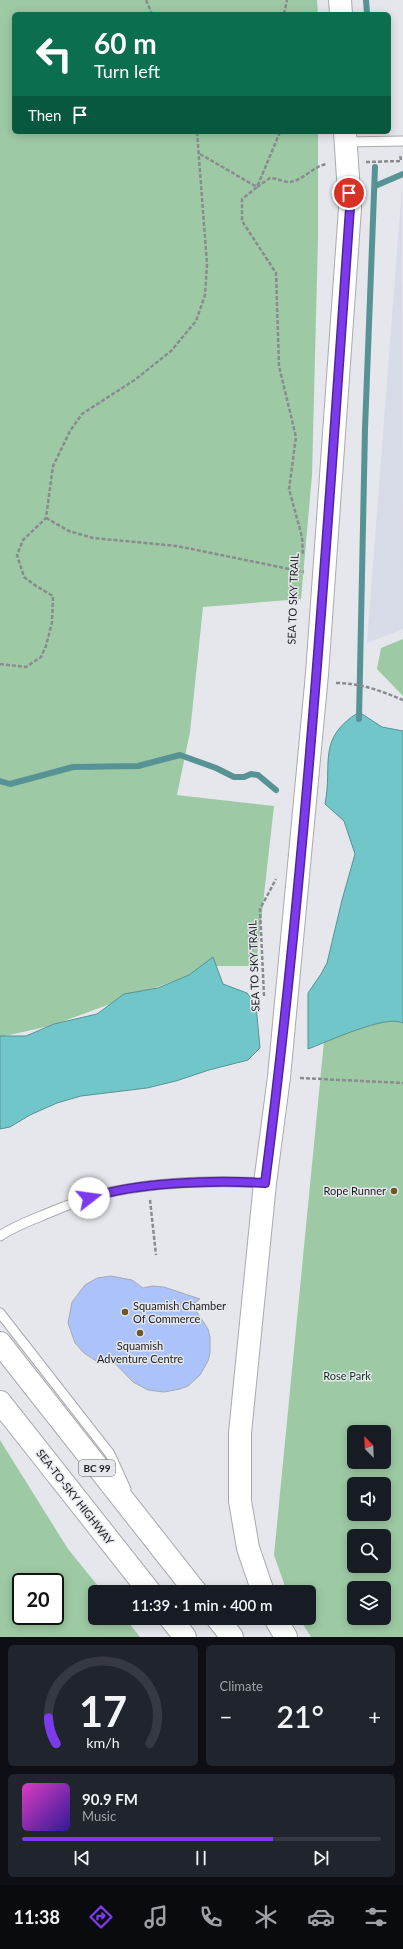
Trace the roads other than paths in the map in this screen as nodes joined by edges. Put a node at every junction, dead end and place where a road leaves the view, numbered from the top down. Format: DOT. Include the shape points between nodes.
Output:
graph roads {
  1 [pos="340,0"];
  2 [pos="341,12"];
  3 [pos="345,137"];
  4 [pos="401,141"];
  5 [pos="265,1183"];
  6 [pos="0,1236"];
  7 [pos="0,1313"];
  8 [pos="0,1343"];
  9 [pos="0,1402"];
  10 [pos="143,1527"];
  11 [pos="144,1585"];
  12 [pos="190,1585"];
  13 [pos="261,1585"];
  14 [pos="176,1625"];
  15 [pos="223,1625"];
  16 [pos="279,1625"];
  17 [pos="185,1637"];
  18 [pos="232,1637"];
  19 [pos="286,1637"];
  1 -- 2 [label="main road"];
  3 -- 4 [label="lane"];
  3 -- 5 [label="main road" via="350,208 316,682 280,1069"];
  5 -- 6 [label="lane" via="240,1181 149,1186 100,1194 66,1205"];
  5 -- 13 [label="main road" via="240,1433 240,1501 248,1548"];
  7 -- 10 [label="lane" via="110,1454"];
  8 -- 10 [label="main road, BC 99"];
  9 -- 11 [label="main road, SEA-TO-SKY HIGHWAY / BC 99"];
  10 -- 12 [label="main road, BC 99"];
  14 -- 17 [label="main road"];
  15 -- 18 [label="main road"];
  16 -- 19 [label="main road"];
}
